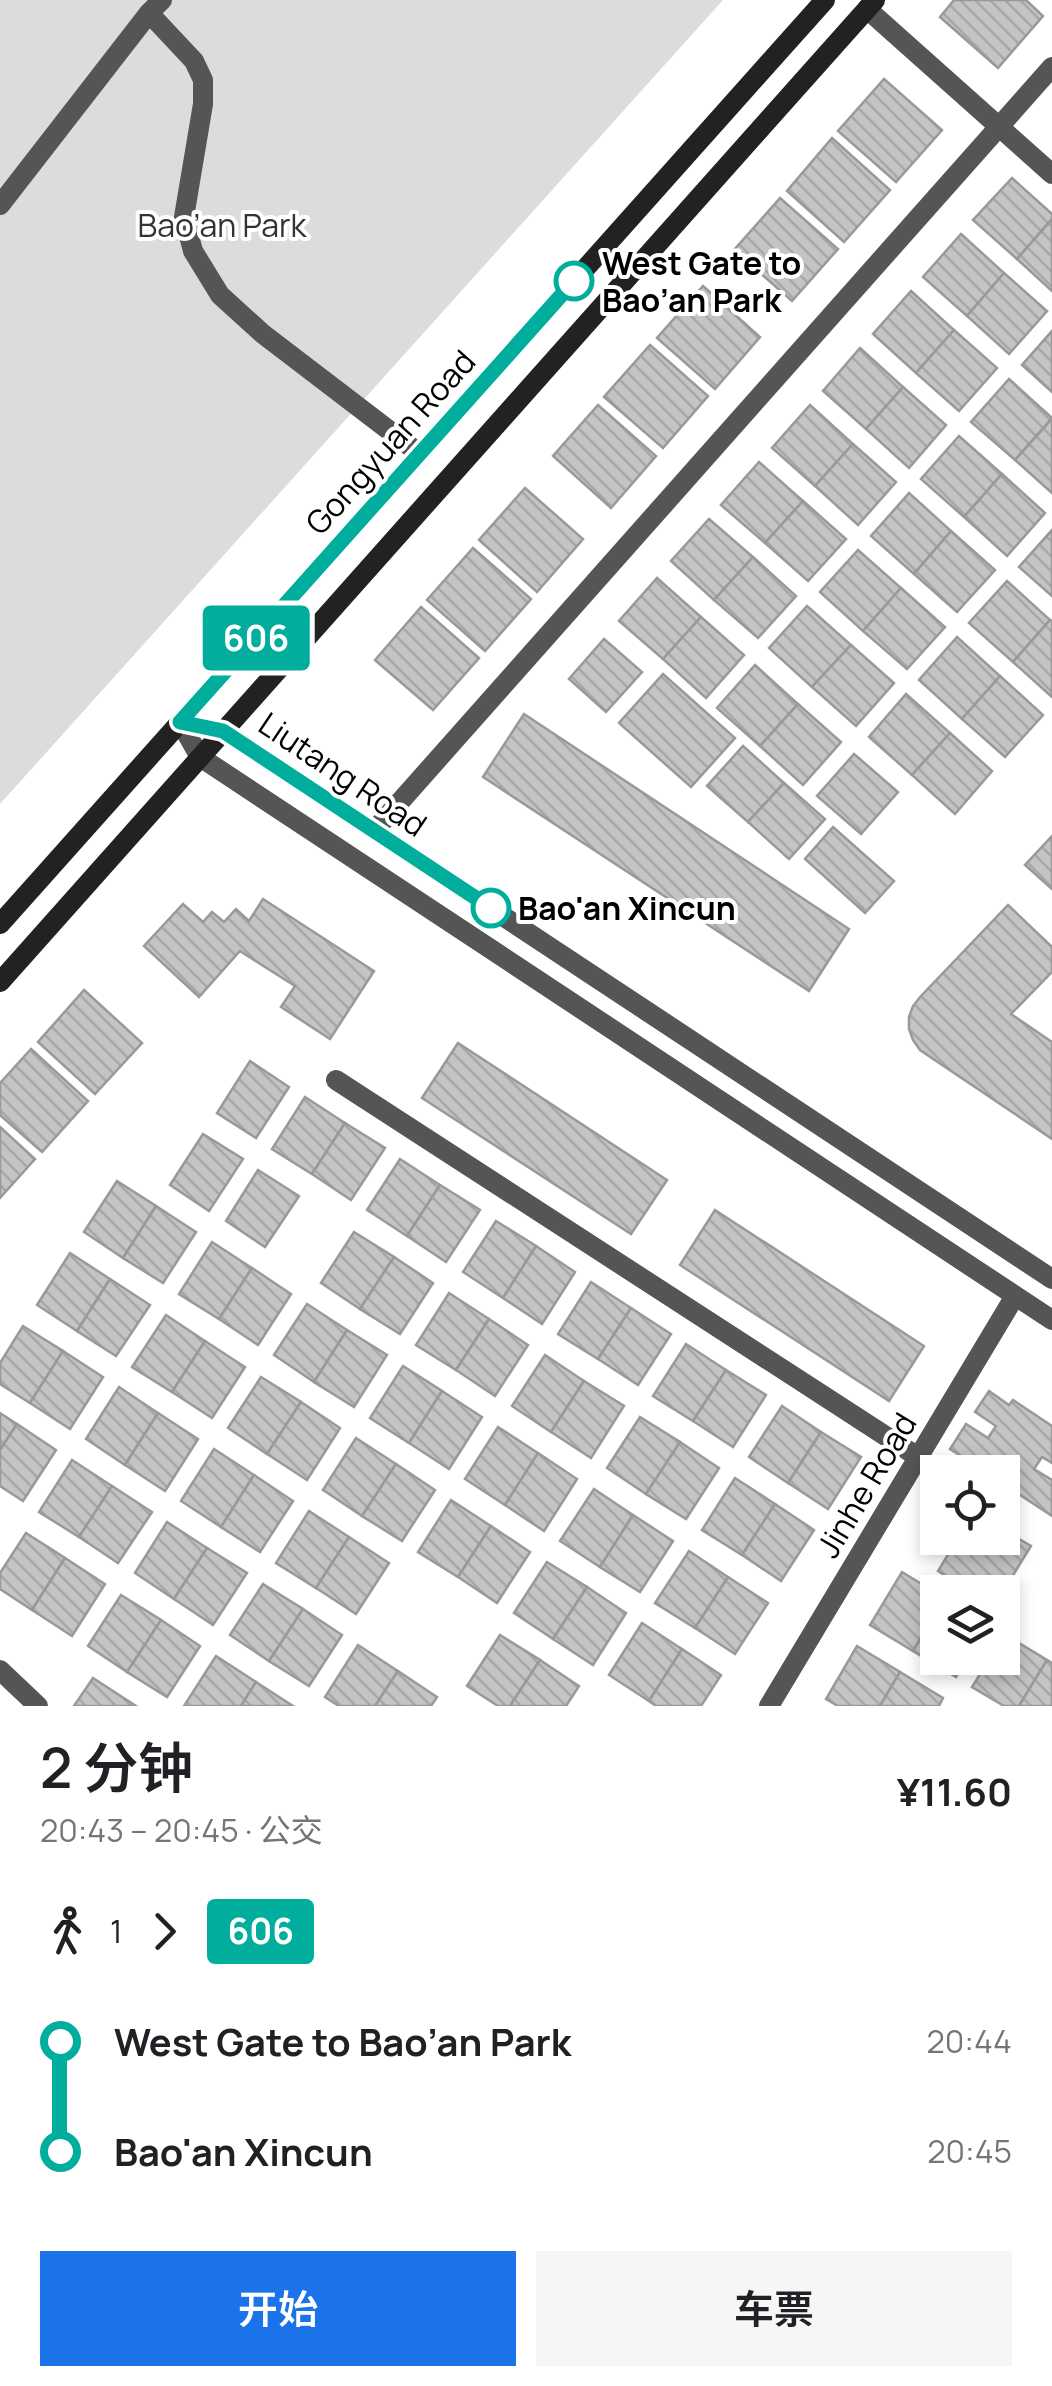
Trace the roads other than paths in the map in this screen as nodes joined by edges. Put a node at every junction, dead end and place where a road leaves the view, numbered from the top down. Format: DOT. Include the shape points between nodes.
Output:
graph roads {
  1 [pos="825,0"];
  2 [pos="871,4"];
  3 [pos="156,6"];
  4 [pos="1052,67"];
  5 [pos="999,126"];
  6 [pos="1052,174"];
  7 [pos="0,205"];
  8 [pos="420,454"];
  9 [pos="180,722"];
  10 [pos="223,731"];
  11 [pos="200,757"];
  12 [pos="374,831"];
  13 [pos="0,924"];
  14 [pos="0,982"];
  15 [pos="336,1080"];
  16 [pos="1052,1278"];
  17 [pos="1015,1296"];
  18 [pos="1052,1320"];
  19 [pos="918,1457"];
  20 [pos="0,1670"];
  21 [pos="38,1706"];
  22 [pos="769,1706"];
  1 -- 8 [label="main road, Gongyuan Road"];
  2 -- 5 [label="street"];
  2 -- 10 [label="main road, Gongyuan Road"];
  3 -- 7 [label="street"];
  3 -- 8 [label="street" via="203,80 184,217 193,252 220,296"];
  4 -- 5 [label="street"];
  5 -- 6 [label="street"];
  5 -- 12 [label="street"];
  8 -- 9 [label="main road, Gongyuan Road"];
  9 -- 10 [label="street, Liutang Road"];
  9 -- 11 [label="street, Liutang Road"];
  9 -- 13 [label="main road, Gongyuan Road"];
  10 -- 11 [label="main road, Gongyuan Road"];
  10 -- 12 [label="street, Liutang Road"];
  11 -- 14 [label="main road, Gongyuan Road"];
  11 -- 17 [label="street, Liutang Road"];
  12 -- 16 [label="street, Liutang Road"];
  15 -- 19 [label="street"];
  17 -- 18 [label="street, Liutang Road"];
  17 -- 19 [label="street, Jinhe Road"];
  19 -- 22 [label="street, Jinhe Road"];
  20 -- 21 [label="street"];
}
